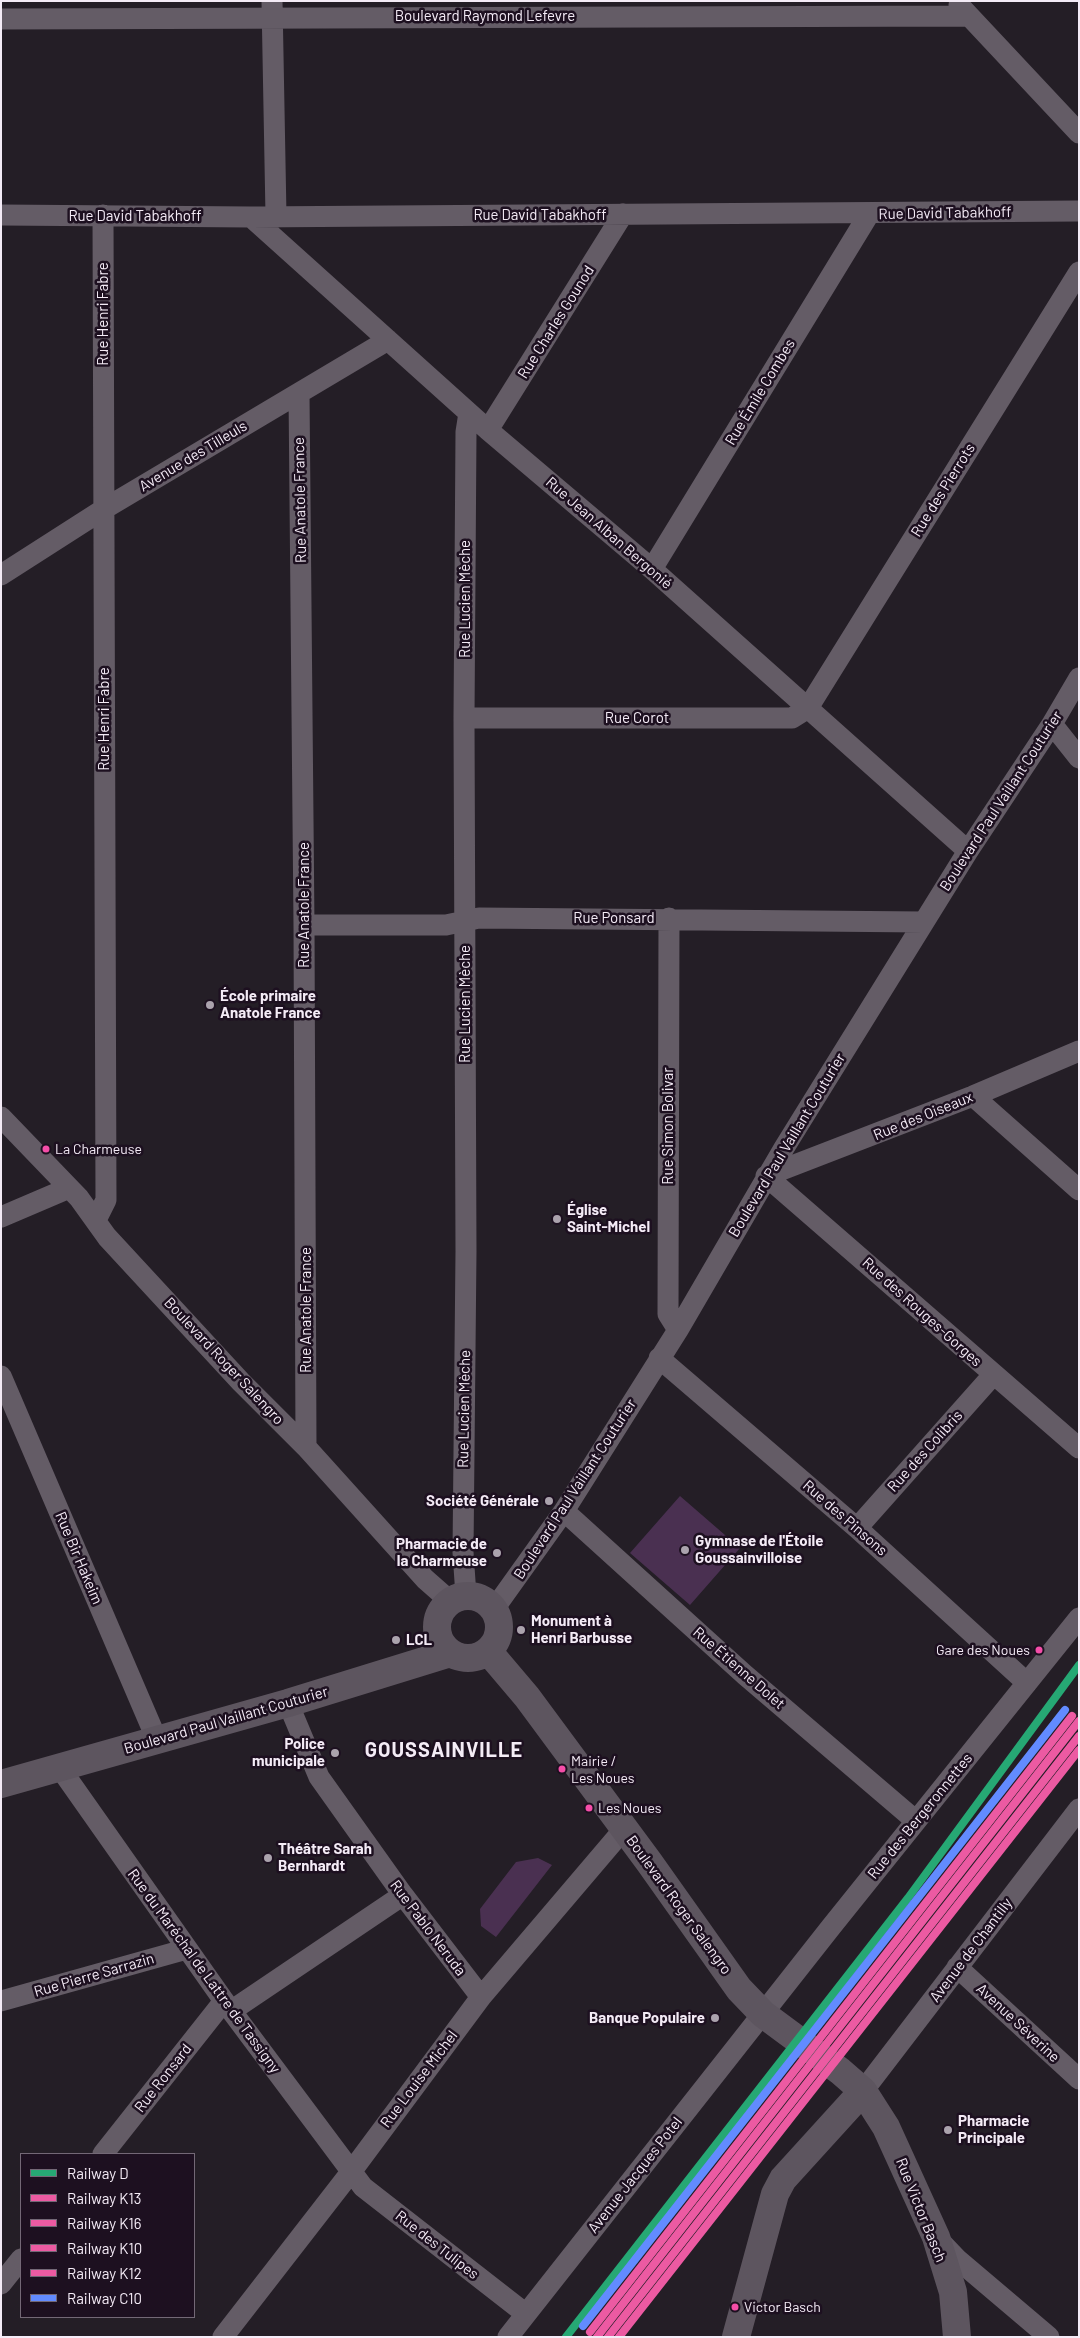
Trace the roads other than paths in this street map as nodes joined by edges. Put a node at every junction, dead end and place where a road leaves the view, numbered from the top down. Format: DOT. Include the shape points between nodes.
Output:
graph roads {
  1 [pos="962,8"];
  2 [pos="272,9"];
  3 [pos="1,19"];
  4 [pos="1079,133"];
  5 [pos="1079,211"];
  6 [pos="623,214"];
  7 [pos="868,214"];
  8 [pos="1,215"];
  9 [pos="103,216"];
  10 [pos="276,216"];
  11 [pos="251,217"];
  12 [pos="1079,272"];
  13 [pos="388,340"];
  14 [pos="298,393"];
  15 [pos="469,413"];
  16 [pos="488,430"];
  17 [pos="104,508"];
  18 [pos="652,569"];
  19 [pos="1,575"];
  20 [pos="1079,678"];
  21 [pos="808,708"];
  22 [pos="464,718"];
  23 [pos="1052,724"];
  24 [pos="1079,758"];
  25 [pos="968,850"];
  26 [pos="669,918"];
  27 [pos="465,921"];
  28 [pos="924,922"];
  29 [pos="304,925"];
  30 [pos="1079,1051"];
  31 [pos="973,1096"];
  32 [pos="1,1117"];
  33 [pos="766,1176"];
  34 [pos="69,1188"];
  35 [pos="1079,1190"];
  36 [pos="1,1217"];
  37 [pos="96,1220"];
  38 [pos="678,1330"];
  39 [pos="659,1358"];
  40 [pos="993,1375"];
  41 [pos="1,1376"];
  42 [pos="306,1447"];
  43 [pos="1079,1448"];
  44 [pos="564,1511"];
  45 [pos="857,1528"];
  46 [pos="458,1598"];
  47 [pos="494,1609"];
  48 [pos="1079,1618"];
  49 [pos="488,1651"];
  50 [pos="450,1653"];
  51 [pos="1027,1683"];
  52 [pos="288,1703"];
  53 [pos="158,1740"];
  54 [pos="60,1768"];
  55 [pos="1,1784"];
  56 [pos="1079,1809"];
  57 [pos="916,1821"];
  58 [pos="624,1829"];
  59 [pos="403,1895"];
  60 [pos="187,1949"];
  61 [pos="957,1967"];
  62 [pos="480,1997"];
  63 [pos="1,2001"];
  64 [pos="227,2006"];
  65 [pos="773,2021"];
  66 [pos="840,2071"];
  67 [pos="1079,2079"];
  68 [pos="864,2091"];
  69 [pos="104,2153"];
  70 [pos="351,2172"];
  71 [pos="936,2237"];
  72 [pos="20,2260"];
  73 [pos="1,2284"];
  74 [pos="526,2314"];
  75 [pos="223,2337"];
  76 [pos="508,2337"];
  77 [pos="736,2337"];
  78 [pos="957,2337"];
  79 [pos="1049,2337"];
  1 -- 2 [label="street, Boulevard Raymond Lefevre"];
  1 -- 4 [label="street"];
  2 -- 3 [label="street, Boulevard Raymond Lefevre"];
  2 -- 10 [label="street"];
  5 -- 7 [label="street, Rue David Tabakhoff"];
  6 -- 7 [label="street, Rue David Tabakhoff"];
  6 -- 10 [label="street, Rue David Tabakhoff"];
  6 -- 16 [label="street, Rue Charles Gounod"];
  7 -- 18 [label="street, Rue Émile Combes"];
  8 -- 9 [label="street, Rue David Tabakhoff"];
  9 -- 11 [label="street, Rue David Tabakhoff"];
  9 -- 17 [label="street, Rue Henri Fabre"];
  10 -- 11 [label="street, Rue David Tabakhoff"];
  11 -- 13 [label="street, Rue Jean Alban Bergonié"];
  12 -- 21 [label="street, Rue des Pierrots"];
  13 -- 14 [label="street, Avenue des Tilleuls"];
  13 -- 15 [label="street, Rue Jean Alban Bergonié"];
  14 -- 17 [label="street, Avenue des Tilleuls"];
  14 -- 29 [label="street, Rue Anatole France"];
  15 -- 16 [label="street, Rue Jean Alban Bergonié"];
  15 -- 22 [label="street, Rue Lucien Mèche" via="466,432"];
  16 -- 18 [label="street, Rue Jean Alban Bergonié"];
  17 -- 19 [label="street, Avenue des Tilleuls"];
  17 -- 37 [label="street, Rue Henri Fabre" via="106,1200"];
  18 -- 21 [label="street, Rue Jean Alban Bergonié"];
  20 -- 23 [label="street, Boulevard Paul Vaillant Couturier"];
  21 -- 22 [label="street, Rue Corot" via="792,718"];
  21 -- 25 [label="street, Rue Jean Alban Bergonié"];
  22 -- 27 [label="street, Rue Lucien Mèche"];
  23 -- 24 [label="street"];
  23 -- 25 [label="street, Boulevard Paul Vaillant Couturier"];
  25 -- 28 [label="street, Boulevard Paul Vaillant Couturier"];
  26 -- 27 [label="street, Rue Ponsard" via="479,918"];
  26 -- 28 [label="street, Rue Ponsard"];
  26 -- 38 [label="street, Rue Simon Bolivar" via="668,1314"];
  27 -- 29 [label="street, Rue Ponsard" via="446,925"];
  27 -- 46 [label="street, Rue Lucien Mèche" via="463,1552"];
  28 -- 33 [label="street, Boulevard Paul Vaillant Couturier"];
  29 -- 42 [label="street, Rue Anatole France"];
  30 -- 31 [label="street, Rue des Oiseaux"];
  31 -- 33 [label="street, Rue des Oiseaux"];
  31 -- 35 [label="street"];
  32 -- 34 [label="street, Boulevard Roger Salengro"];
  33 -- 38 [label="street, Boulevard Paul Vaillant Couturier"];
  33 -- 40 [label="street, Rue des Rouges-Gorges"];
  34 -- 36 [label="street"];
  34 -- 37 [label="street, Boulevard Roger Salengro"];
  37 -- 42 [label="street, Boulevard Roger Salengro" via="107,1237 241,1382"];
  38 -- 39 [label="street, Boulevard Paul Vaillant Couturier"];
  39 -- 44 [label="street, Boulevard Paul Vaillant Couturier"];
  39 -- 45 [label="street, Rue des Pinsons"];
  40 -- 43 [label="street, Rue des Rouges-Gorges"];
  40 -- 45 [label="street, Rue des Colibris"];
  41 -- 53 [label="street, Rue Bir Hakeim"];
  42 -- 46 [label="street, Boulevard Roger Salengro" via="425,1579"];
  44 -- 47 [label="street, Boulevard Paul Vaillant Couturier"];
  44 -- 57 [label="street, Rue Étienne Dolet" via="745,1674"];
  45 -- 51 [label="street, Rue des Pinsons"];
  46 -- 47 [label="street" via="477,1597"];
  46 -- 50 [label="street" via="443,1608 436,1627 440,1641"];
  47 -- 49 [label="street" via="499,1627 494,1644"];
  48 -- 51 [label="street, Rue des Bergeronnettes"];
  49 -- 50 [label="street" via="470,1658"];
  49 -- 58 [label="street, Boulevard Roger Salengro" via="527,1697"];
  50 -- 52 [label="street, Boulevard Paul Vaillant Couturier"];
  51 -- 57 [label="street, Rue des Bergeronnettes"];
  52 -- 53 [label="street, Boulevard Paul Vaillant Couturier"];
  52 -- 59 [label="street, Rue Pablo Neruda" via="319,1777"];
  53 -- 54 [label="street, Boulevard Paul Vaillant Couturier"];
  54 -- 55 [label="street, Boulevard Paul Vaillant Couturier"];
  54 -- 60 [label="street, Rue du Maréchal de Lattre de Tassigny"];
  56 -- 61 [label="street, Avenue de Chantilly"];
  57 -- 65 [label="street, Rue des Bergeronnettes"];
  58 -- 62 [label="street, Rue Louise Michel"];
  58 -- 65 [label="street, Boulevard Roger Salengro" via="739,1989"];
  59 -- 62 [label="street, Rue Pablo Neruda"];
  59 -- 64 [label="street, Rue Ronsard"];
  60 -- 63 [label="street, Rue Pierre Sarrazin"];
  60 -- 64 [label="street, Rue du Maréchal de Lattre de Tassigny"];
  61 -- 67 [label="street, Avenue Séverine"];
  61 -- 68 [label="street, Avenue de Chantilly"];
  62 -- 70 [label="street, Rue Louise Michel"];
  64 -- 69 [label="street, Rue Ronsard"];
  64 -- 70 [label="street, Rue du Maréchal de Lattre de Tassigny"];
  65 -- 66 [label="street, Boulevard Roger Salengro"];
  65 -- 74 [label="street, Avenue Jacques Potel"];
  66 -- 68 [label="street, Rue Victor Basch"];
  68 -- 71 [label="street, Rue Victor Basch" via="886,2127"];
  68 -- 77 [label="street" via="783,2179 774,2194"];
  70 -- 74 [label="street, Rue des Tulipes" via="363,2186"];
  70 -- 75 [label="street, Rue Louise Michel"];
  71 -- 78 [label="street, Rue Victor Basch" via="953,2292"];
  71 -- 79 [label="street" via="957,2259"];
  72 -- 73 [label="street"];
  74 -- 76 [label="street, Avenue Jacques Potel"];
}
